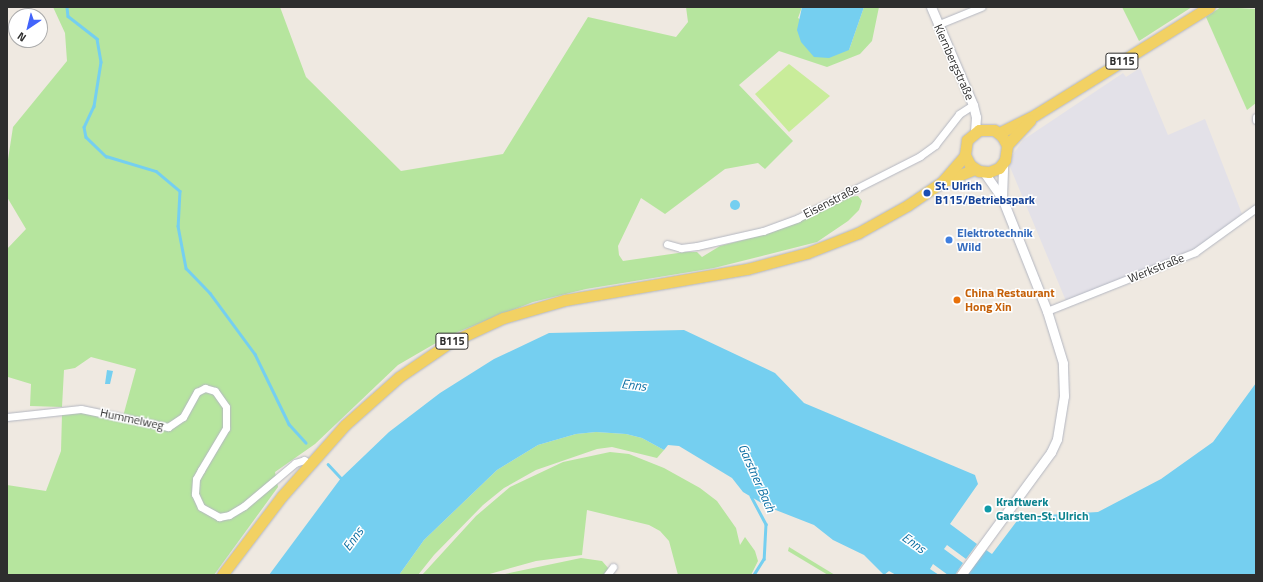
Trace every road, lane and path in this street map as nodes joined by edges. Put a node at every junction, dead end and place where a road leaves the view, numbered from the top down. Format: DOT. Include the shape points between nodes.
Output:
graph roads {
  1 [pos="931,7"];
  2 [pos="981,7"];
  3 [pos="1209,7"];
  4 [pos="937,25"];
  5 [pos="973,106"];
  6 [pos="1035,115"];
  7 [pos="976,117"];
  8 [pos="1256,117"];
  9 [pos="1256,120"];
  10 [pos="994,131"];
  11 [pos="975,132"];
  12 [pos="1007,145"];
  13 [pos="965,156"];
  14 [pos="1002,165"];
  15 [pos="979,170"];
  16 [pos="941,183"];
  17 [pos="1002,198"];
  18 [pos="1256,208"];
  19 [pos="667,244"];
  20 [pos="1047,311"];
  21 [pos="7,417"];
  22 [pos="310,464"];
  23 [pos="613,567"];
  24 [pos="222,575"];
  25 [pos="607,575"];
  26 [pos="961,575"];
  1 -- 4 [label="street, Kiernbergstraße"];
  2 -- 4 [label="street"];
  3 -- 6 [label="main road, B115"];
  4 -- 5 [label="street, Kiernbergstraße"];
  5 -- 7 [label="street, Kiernbergstraße"];
  5 -- 19 [label="street, Eisenstraße" via="959,114 935,146 920,156 798,218 763,231 697,246 681,248"];
  6 -- 10 [label="main road, B115"];
  6 -- 12 [label="main road, B115"];
  7 -- 10 [label="street"];
  7 -- 11 [label="street, Kiernbergstraße"];
  8 -- 9 [label="street"];
  10 -- 11 [label="main road, B115"];
  10 -- 12 [label="main road"];
  11 -- 13 [label="main road, B115" via="967,140"];
  12 -- 14 [label="main road, B115" via="1007,155"];
  13 -- 15 [label="main road"];
  13 -- 16 [label="main road, B115"];
  14 -- 15 [label="main road, B115" via="994,171"];
  14 -- 17 [label="street"];
  15 -- 16 [label="main road, B115"];
  15 -- 17 [label="street"];
  16 -- 22 [label="main road, B115" via="882,220 807,253 747,269 565,300 503,318 471,332 449,343 399,377 345,425"];
  17 -- 20 [label="street"];
  18 -- 20 [label="street, Werkstraße" via="1194,252"];
  20 -- 26 [label="street" via="1063,363 1064,396 1054,447"];
  21 -- 22 [label="street, Hummelweg" via="81,409 168,427 183,417 197,392 206,388 216,390 226,407 226,428 201,470 195,494 201,507 219,517 240,509 295,463 304,460"];
  22 -- 24 [label="main road, B115"];
  23 -- 25 [label="street"];
}
